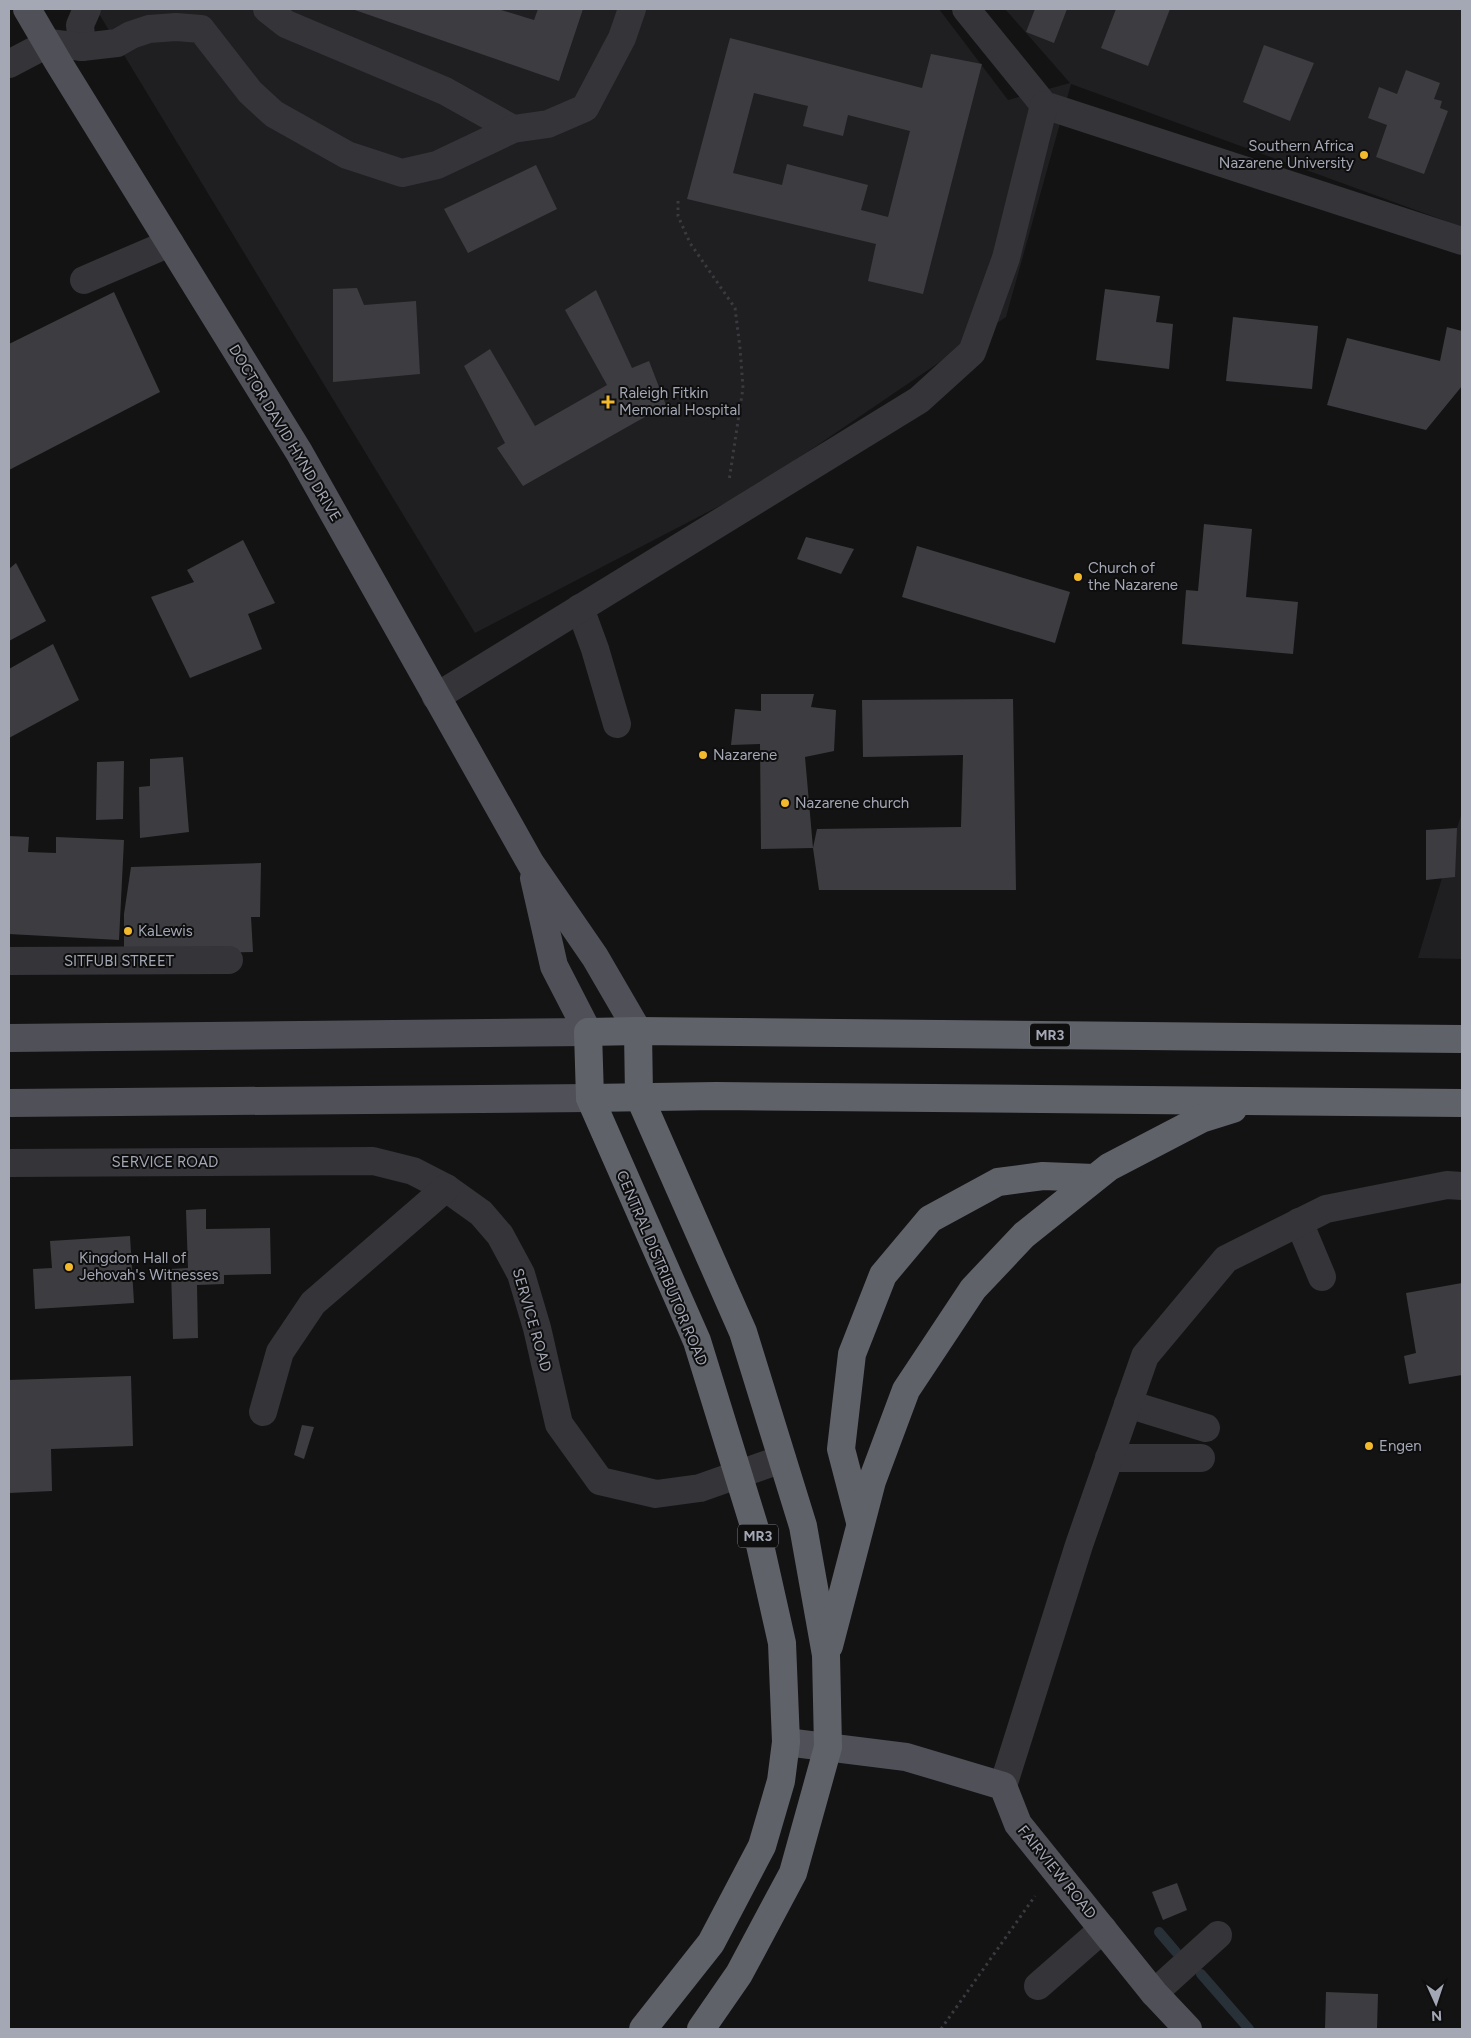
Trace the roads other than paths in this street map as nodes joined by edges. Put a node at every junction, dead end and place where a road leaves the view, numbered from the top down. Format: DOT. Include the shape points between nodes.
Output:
graph roads {
  1 [pos="28,9"];
  2 [pos="87,9"];
  3 [pos="266,9"];
  4 [pos="632,9"];
  5 [pos="966,9"];
  6 [pos="200,19"];
  7 [pos="48,42"];
  8 [pos="82,47"];
  9 [pos="9,64"];
  10 [pos="1044,105"];
  11 [pos="513,129"];
  12 [pos="1462,240"];
  13 [pos="170,243"];
  14 [pos="84,280"];
  15 [pos="580,608"];
  16 [pos="436,697"];
  17 [pos="617,724"];
  18 [pos="531,864"];
  19 [pos="229,960"];
  20 [pos="9,962"];
  21 [pos="638,1031"];
  22 [pos="588,1032"];
  23 [pos="9,1038"];
  24 [pos="1462,1039"];
  25 [pos="639,1096"];
  26 [pos="590,1098"];
  27 [pos="1259,1102"];
  28 [pos="1462,1103"];
  29 [pos="9,1104"];
  30 [pos="9,1163"];
  31 [pos="1094,1178"];
  32 [pos="1462,1186"];
  33 [pos="446,1188"];
  34 [pos="1299,1222"];
  35 [pos="1322,1277"];
  36 [pos="1128,1404"];
  37 [pos="263,1412"];
  38 [pos="1206,1428"];
  39 [pos="1109,1458"];
  40 [pos="1201,1458"];
  41 [pos="782,1459"];
  42 [pos="738,1473"];
  43 [pos="861,1526"];
  44 [pos="826,1655"];
  45 [pos="786,1742"];
  46 [pos="828,1747"];
  47 [pos="1003,1786"];
  48 [pos="1103,1929"];
  49 [pos="1218,1935"];
  50 [pos="1038,1986"];
  51 [pos="1154,1993"];
  52 [pos="643,2029"];
  53 [pos="700,2029"];
  54 [pos="1188,2029"];
  1 -- 7 [label="main road, DOCTOR DAVID HYND DRIVE"];
  2 -- 8 [label="street" via="80,26"];
  3 -- 11 [label="street" via="286,24 445,91"];
  4 -- 11 [label="street" via="622,38 584,108 548,124"];
  5 -- 10 [label="street"];
  6 -- 8 [label="street" via="176,27 149,29 117,44"];
  6 -- 11 [label="street" via="250,92 274,114 347,156 402,172 437,165"];
  7 -- 8 [label="street"];
  7 -- 9 [label="street"];
  7 -- 13 [label="main road, DOCTOR DAVID HYND DRIVE"];
  10 -- 12 [label="street"];
  10 -- 15 [label="street" via="1006,258 972,352 919,400"];
  13 -- 14 [label="street"];
  13 -- 16 [label="main road, DOCTOR DAVID HYND DRIVE" via="299,452"];
  15 -- 16 [label="street"];
  15 -- 17 [label="street"];
  16 -- 18 [label="main road, DOCTOR DAVID HYND DRIVE"];
  18 -- 21 [label="main road, DOCTOR DAVID HYND DRIVE" via="595,957"];
  18 -- 22 [label="main road, DOCTOR DAVID HYND DRIVE" via="554,966"];
  19 -- 20 [label="street, SITFUBI STREET"];
  21 -- 22 [label="highway, MR3"];
  21 -- 24 [label="highway, MR3"];
  21 -- 25 [label="highway"];
  22 -- 23 [label="main road"];
  22 -- 26 [label="highway, CENTRAL DISTRIBUTOR ROAD / MR3"];
  25 -- 26 [label="highway"];
  25 -- 27 [label="highway"];
  25 -- 41 [label="highway" via="743,1332"];
  26 -- 29 [label="main road"];
  26 -- 42 [label="highway, CENTRAL DISTRIBUTOR ROAD / MR3" via="697,1341"];
  27 -- 28 [label="highway"];
  27 -- 31 [label="highway" via="1201,1119"];
  30 -- 33 [label="street, SERVICE ROAD" via="373,1161 413,1171"];
  31 -- 43 [label="highway" via="1024,1235 973,1289 906,1390 872,1481"];
  31 -- 43 [label="highway" via="1044,1176 998,1182 930,1219 883,1275 852,1354 841,1449"];
  32 -- 34 [label="street" via="1447,1185 1326,1209"];
  33 -- 37 [label="street" via="313,1303 280,1352"];
  33 -- 42 [label="street, SERVICE ROAD" via="481,1213 500,1235 521,1274 559,1424 600,1481 656,1494 700,1488"];
  34 -- 35 [label="street"];
  34 -- 36 [label="street" via="1226,1259 1145,1356"];
  36 -- 38 [label="street"];
  36 -- 39 [label="street"];
  39 -- 40 [label="street"];
  39 -- 47 [label="street"];
  41 -- 42 [label="street, SERVICE ROAD"];
  41 -- 44 [label="highway" via="803,1526"];
  42 -- 45 [label="highway, CENTRAL DISTRIBUTOR ROAD / MR3" via="760,1545 782,1642"];
  43 -- 44 [label="highway"];
  44 -- 46 [label="highway"];
  45 -- 46 [label="main road"];
  45 -- 52 [label="highway, CENTRAL DISTRIBUTOR ROAD / MR3" via="781,1781 762,1846 711,1943"];
  46 -- 47 [label="main road" via="906,1757"];
  46 -- 53 [label="highway" via="793,1873 739,1974"];
  47 -- 48 [label="main road, FAIRVIEW ROAD" via="1018,1824"];
  48 -- 50 [label="street"];
  48 -- 51 [label="main road, FAIRVIEW ROAD"];
  49 -- 51 [label="street"];
  51 -- 54 [label="main road, FAIRVIEW ROAD"];
}
